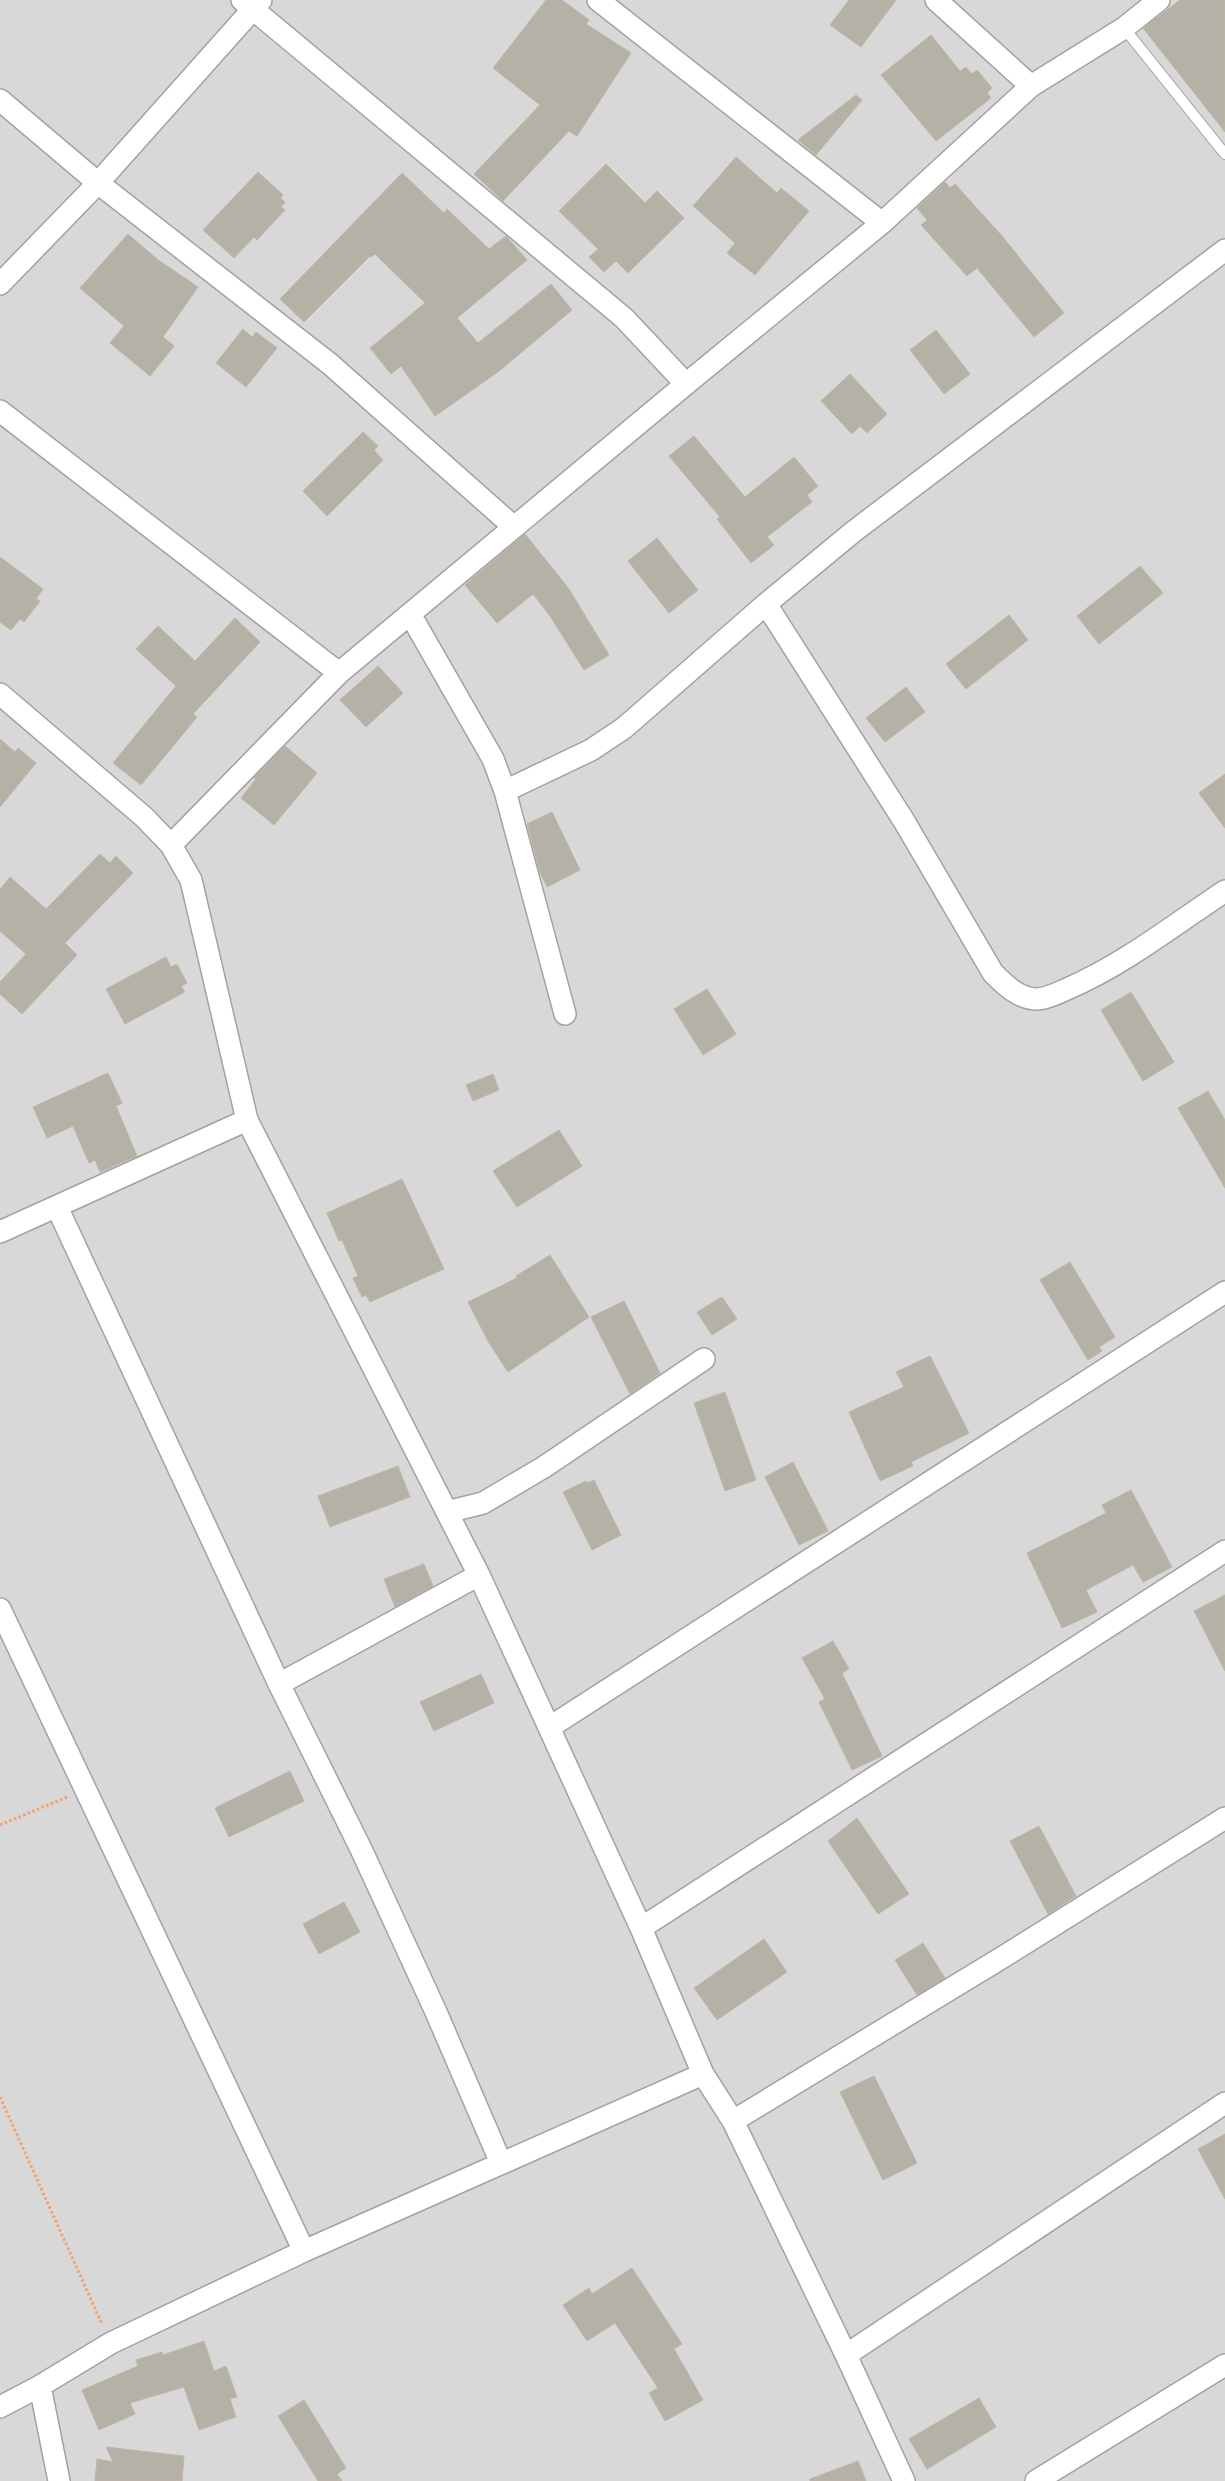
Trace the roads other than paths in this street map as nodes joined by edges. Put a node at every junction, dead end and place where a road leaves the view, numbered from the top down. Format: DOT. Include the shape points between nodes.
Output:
graph roads {
  1 [pos="598,0"];
  2 [pos="936,0"];
  3 [pos="1159,0"];
  4 [pos="252,3"];
  5 [pos="1124,28"];
  6 [pos="1031,86"];
  7 [pos="0,100"];
  8 [pos="1225,154"];
  9 [pos="98,183"];
  10 [pos="882,223"];
  11 [pos="1225,250"];
  12 [pos="0,284"];
  13 [pos="686,384"];
  14 [pos="0,411"];
  15 [pos="514,527"];
  16 [pos="766,604"];
  17 [pos="410,614"];
  18 [pos="339,673"];
  19 [pos="0,694"];
  20 [pos="505,791"];
  21 [pos="171,845"];
  22 [pos="1225,891"];
  23 [pos="565,1014"];
  24 [pos="247,1120"];
  25 [pos="57,1206"];
  26 [pos="0,1232"];
  27 [pos="1225,1292"];
  28 [pos="704,1359"];
  29 [pos="448,1512"];
  30 [pos="1225,1551"];
  31 [pos="479,1575"];
  32 [pos="0,1609"];
  33 [pos="279,1684"];
  34 [pos="550,1727"];
  35 [pos="1225,1818"];
  36 [pos="641,1928"];
  37 [pos="703,2074"];
  38 [pos="1225,2103"];
  39 [pos="733,2121"];
  40 [pos="501,2162"];
  41 [pos="304,2251"];
  42 [pos="846,2356"];
  43 [pos="1225,2365"];
  44 [pos="40,2386"];
  45 [pos="0,2407"];
  46 [pos="59,2481"];
  47 [pos="904,2481"];
  48 [pos="1036,2481"];
  1 -- 10 [label="street"];
  2 -- 6 [label="street"];
  3 -- 5 [label="street"];
  4 -- 9 [label="street"];
  4 -- 13 [label="street" via="624,318"];
  5 -- 6 [label="street"];
  5 -- 8 [label="lane"];
  6 -- 10 [label="street"];
  7 -- 9 [label="street"];
  9 -- 12 [label="street"];
  9 -- 15 [label="street" via="330,364"];
  10 -- 13 [label="street"];
  11 -- 16 [label="street" via="853,532"];
  13 -- 15 [label="street"];
  14 -- 18 [label="street"];
  15 -- 17 [label="street"];
  16 -- 20 [label="street" via="624,728 591,750"];
  16 -- 22 [label="street" via="904,820 993,974 1008,988 1037,999 1095,977"];
  17 -- 18 [label="street"];
  17 -- 20 [label="street" via="493,759"];
  18 -- 21 [label="street"];
  19 -- 21 [label="street" via="119,794"];
  20 -- 23 [label="street"];
  21 -- 24 [label="street" via="191,880"];
  24 -- 25 [label="street"];
  24 -- 29 [label="street"];
  25 -- 26 [label="street"];
  25 -- 33 [label="street"];
  27 -- 34 [label="street"];
  28 -- 29 [label="street" via="483,1503"];
  29 -- 31 [label="street"];
  30 -- 36 [label="street"];
  31 -- 33 [label="street"];
  31 -- 34 [label="street"];
  32 -- 41 [label="street"];
  33 -- 40 [label="street" via="365,1858"];
  34 -- 36 [label="street"];
  35 -- 39 [label="street"];
  36 -- 37 [label="street"];
  37 -- 39 [label="street"];
  37 -- 40 [label="street"];
  38 -- 42 [label="street"];
  39 -- 42 [label="street"];
  40 -- 41 [label="street"];
  41 -- 44 [label="street" via="111,2343"];
  42 -- 47 [label="street"];
  43 -- 48 [label="street"];
  44 -- 45 [label="street"];
  44 -- 46 [label="street"];
}
